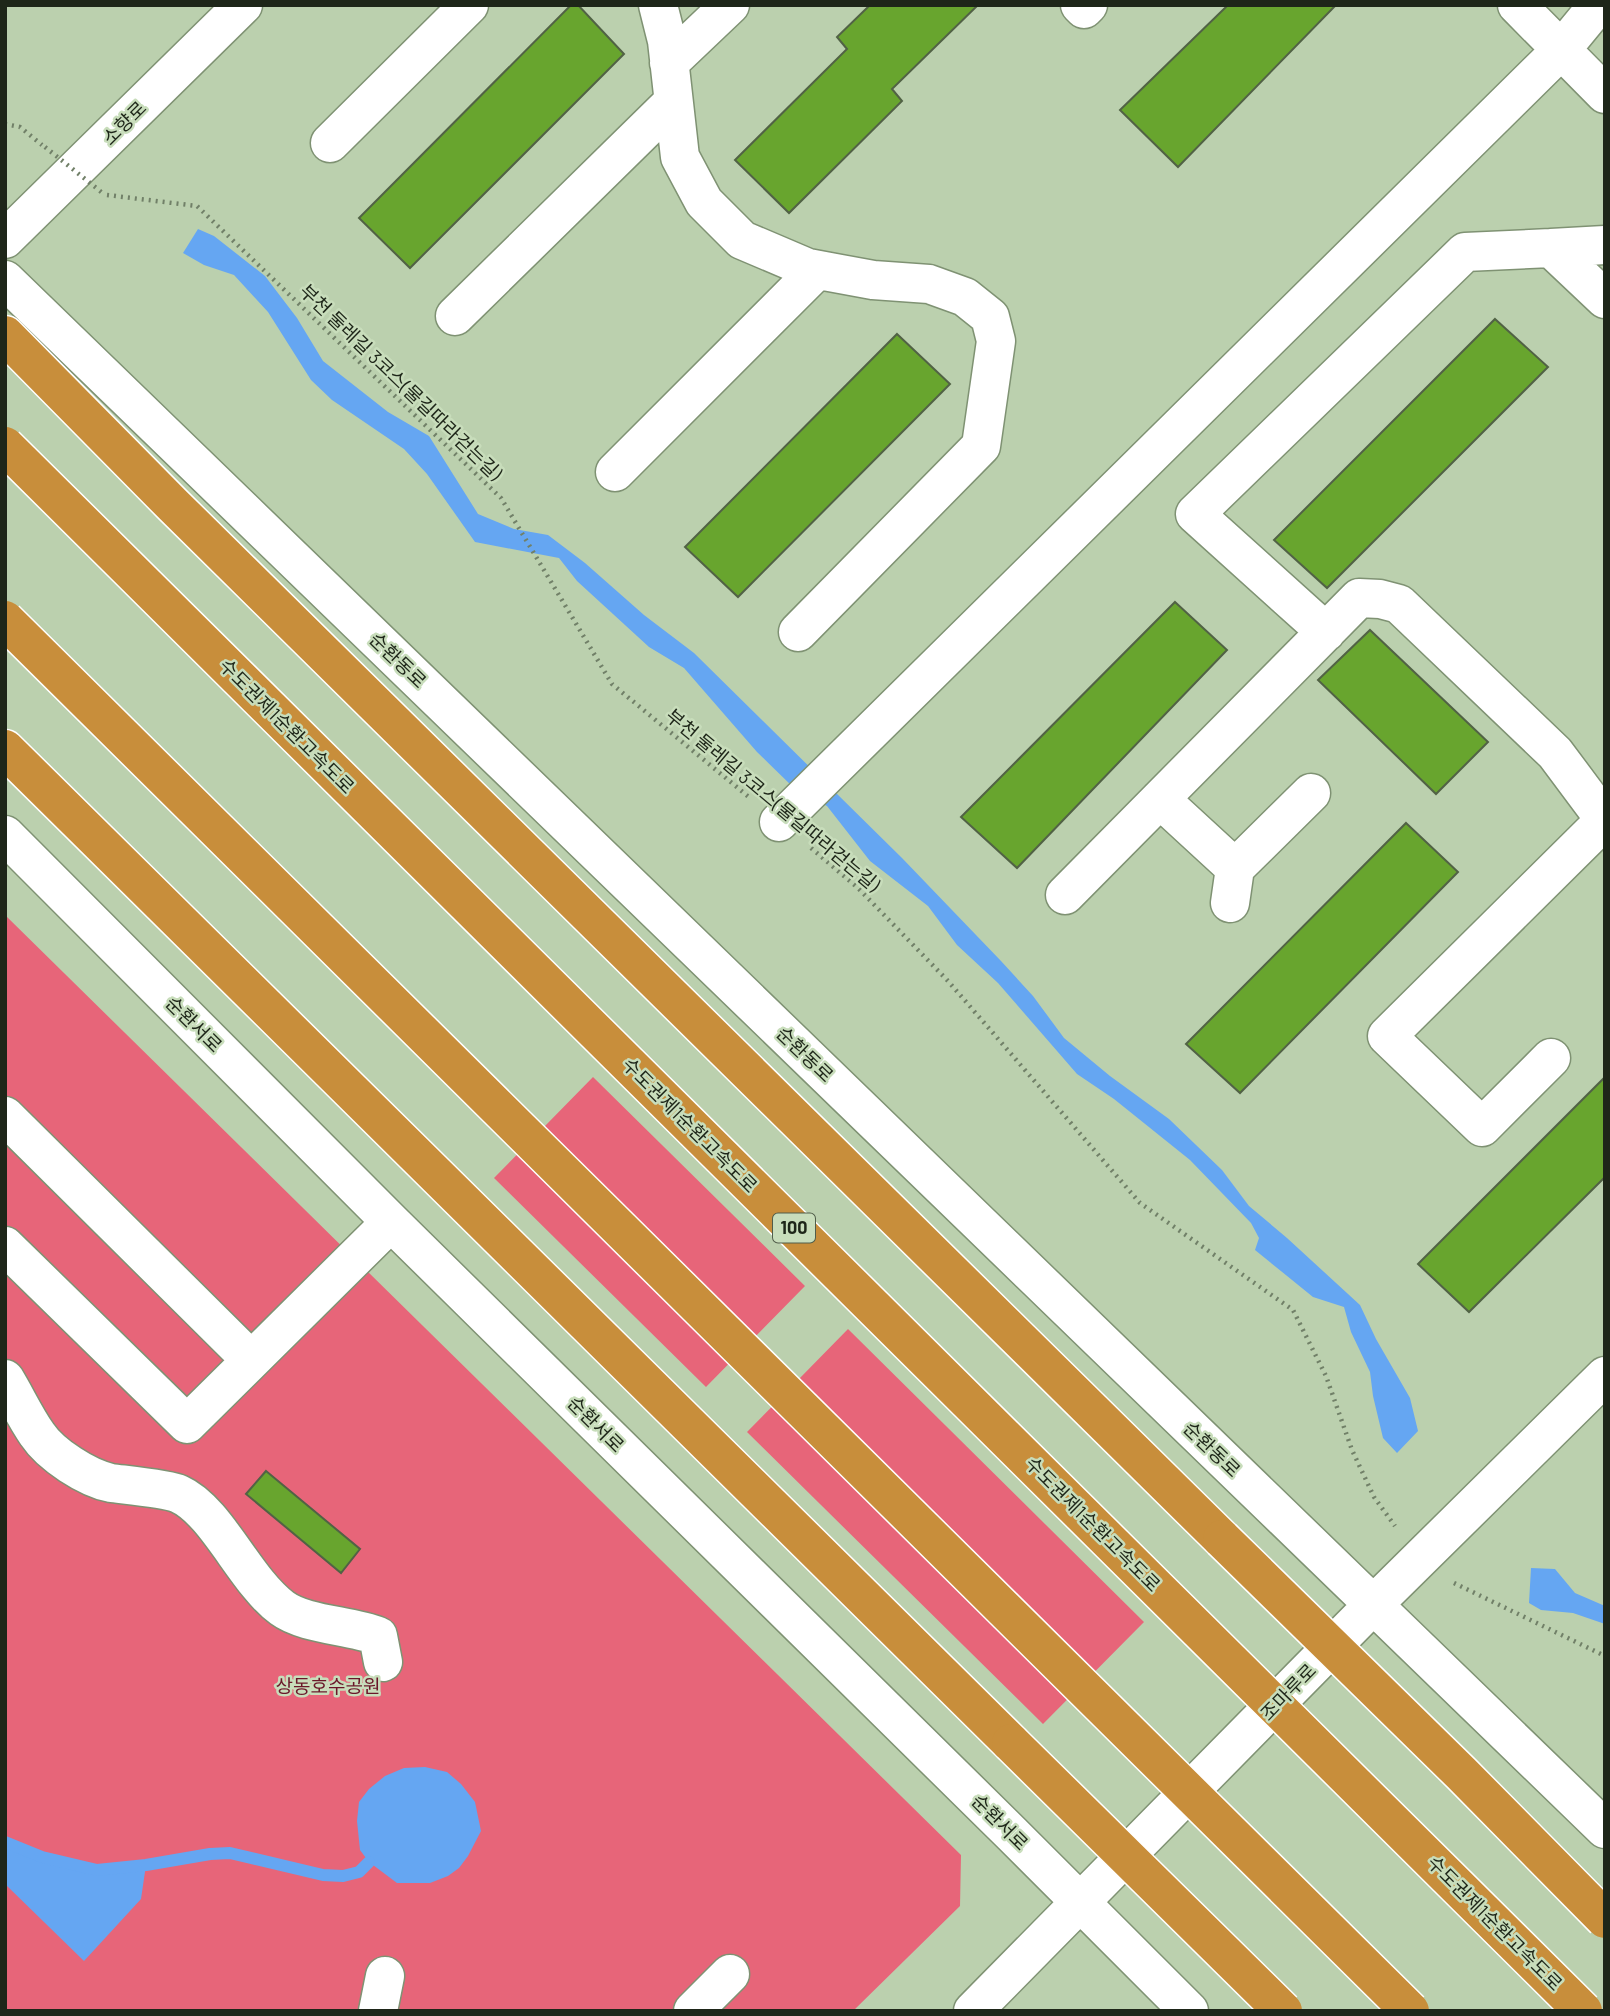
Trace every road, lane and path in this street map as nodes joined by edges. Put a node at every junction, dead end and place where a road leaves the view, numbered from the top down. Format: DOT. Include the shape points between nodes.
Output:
graph roads {
  1 [pos="243,5"];
  2 [pos="469,5"];
  3 [pos="658,5"];
  4 [pos="730,5"];
  5 [pos="1080,5"];
  6 [pos="1088,5"];
  7 [pos="1517,5"];
  8 [pos="1598,5"];
  9 [pos="1561,50"];
  10 [pos="669,63"];
  11 [pos="1605,94"];
  12 [pos="673,102"];
  13 [pos="5,124"];
  14 [pos="330,143"];
  15 [pos="76,171"];
  16 [pos="5,239"];
  17 [pos="1605,245"];
  18 [pos="1551,248"];
  19 [pos="817,270"];
  20 [pos="5,280"];
  21 [pos="1605,299"];
  22 [pos="455,316"];
  23 [pos="5,335"];
  24 [pos="5,446"];
  25 [pos="615,472"];
  26 [pos="5,620"];
  27 [pos="798,632"];
  28 [pos="1326,632"];
  29 [pos="5,749"];
  30 [pos="1311,793"];
  31 [pos="1160,799"];
  32 [pos="779,822"];
  33 [pos="5,835"];
  34 [pos="1065,895"];
  35 [pos="1551,1058"];
  36 [pos="5,1116"];
  37 [pos="391,1222"];
  38 [pos="5,1246"];
  39 [pos="251,1360"];
  40 [pos="1605,1376"];
  41 [pos="5,1379"];
  42 [pos="1424,1555"];
  43 [pos="1373,1605"];
  44 [pos="1605,1656"];
  45 [pos="383,1662"];
  46 [pos="1605,1829"];
  47 [pos="1081,1902"];
  48 [pos="1605,1919"];
  49 [pos="730,1974"];
  50 [pos="693,2011"];
  51 [pos="973,2011"];
  52 [pos="1189,2011"];
  53 [pos="1283,2011"];
  54 [pos="1410,2011"];
  55 [pos="1583,2011"];
  1 -- 15 [label="street, 소향로"];
  2 -- 14 [label="street"];
  3 -- 10 [label="street"];
  4 -- 10 [label="street"];
  5 -- 6 [label="street" via="1084,9"];
  7 -- 9 [label="street"];
  8 -- 9 [label="street"];
  9 -- 11 [label="street"];
  9 -- 32 [label="street"];
  10 -- 12 [label="street"];
  12 -- 19 [label="street" via="680,157 704,202 742,240"];
  12 -- 22 [label="street"];
  13 -- 15 [label="path, 부천 둘레길 3코스(물길따라걷는길), bridge" via="20,127"];
  15 -- 16 [label="street, 소향로"];
  15 -- 32 [label="path, 부천 둘레길 3코스(물길따라걷는길), bridge" via="105,195 197,206 501,498 612,684"];
  17 -- 18 [label="street"];
  18 -- 21 [label="street"];
  18 -- 28 [label="street" via="1465,252 1195,514"];
  19 -- 25 [label="street"];
  19 -- 27 [label="street" via="929,284 965,298 990,317 996,341 981,446"];
  20 -- 43 [label="street, 순환동로"];
  23 -- 48 [label="highway, bridge"];
  24 -- 55 [label="highway, 수도권제1순환고속도로 / 100, bridge"];
  26 -- 54 [label="highway, bridge"];
  28 -- 31 [label="street"];
  28 -- 35 [label="street" via="1359,598 1399,604 1555,753 1605,820 1387,1036 1471,1137"];
  29 -- 53 [label="highway, bridge"];
  30 -- 31 [label="street" via="1232,885"];
  31 -- 34 [label="street"];
  32 -- 42 [label="path, 부천 둘레길 3코스(물길따라걷는길)" via="858,888 948,981 1140,1203 1293,1310 1326,1377 1374,1497"];
  33 -- 37 [label="street, 순환서로"];
  36 -- 39 [label="street"];
  37 -- 39 [label="street"];
  37 -- 47 [label="street, 순환서로"];
  38 -- 39 [label="street" via="187,1424"];
  40 -- 42 [label="street, 조마루로"];
  41 -- 45 [label="street" via="38,1437 67,1463 101,1481 178,1493 199,1508 255,1581 283,1609 378,1636"];
  42 -- 43 [label="street, 조마루로"];
  42 -- 44 [label="path, 부천 둘레길 3코스(물길따라걷는길)" via="1447,1579"];
  43 -- 46 [label="street, 순환동로"];
  43 -- 47 [label="street, 조마루로"];
  47 -- 51 [label="street, 조마루로"];
  47 -- 52 [label="street, 순환서로"];
  49 -- 50 [label="street"];
}
